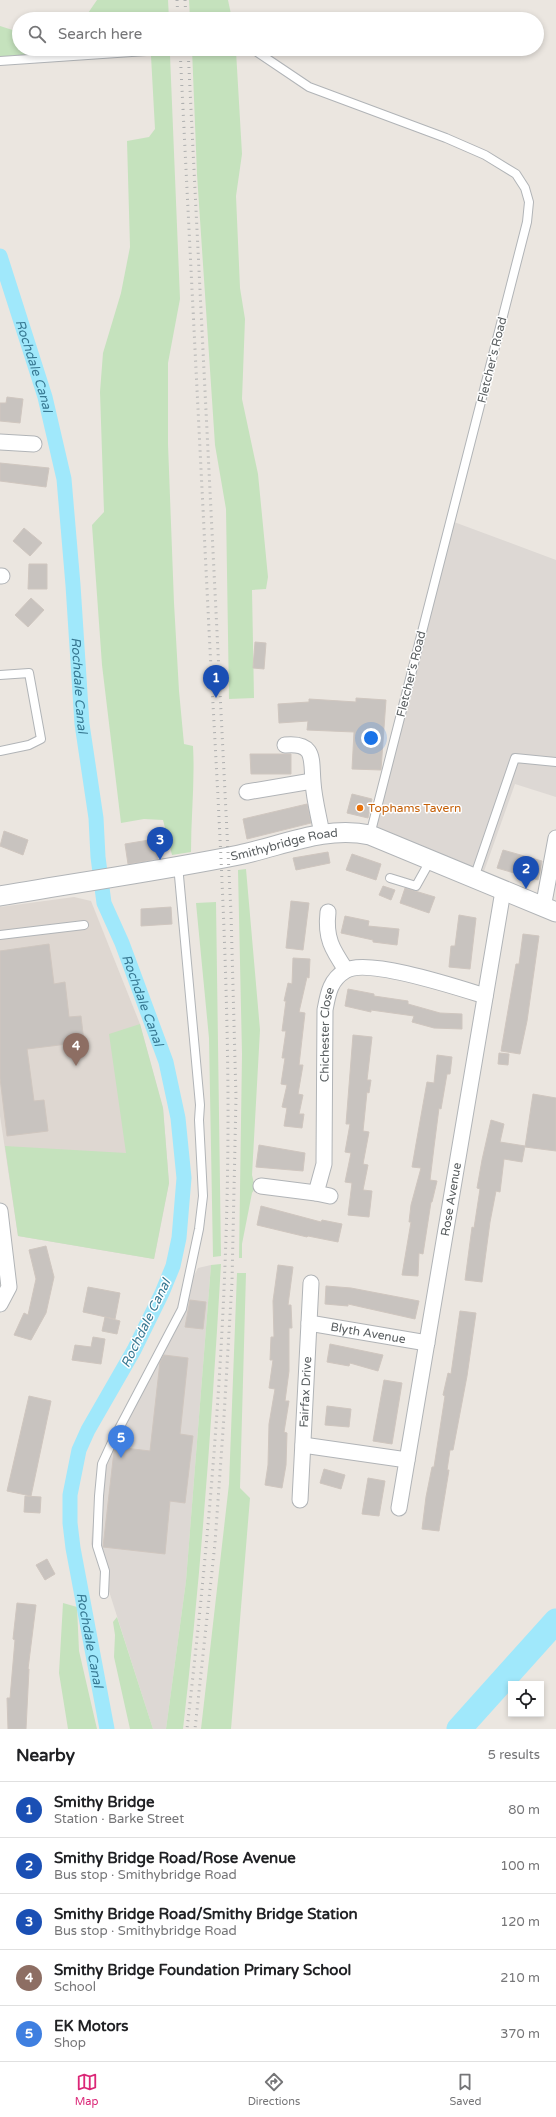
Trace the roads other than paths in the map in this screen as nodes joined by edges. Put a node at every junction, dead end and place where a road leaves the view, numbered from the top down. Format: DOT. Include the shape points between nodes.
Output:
graph roads {
  1 [pos="73,56"];
  2 [pos="263,56"];
  3 [pos="0,61"];
  4 [pos="0,442"];
  5 [pos="34,444"];
  6 [pos="0,675"];
  7 [pos="285,745"];
  8 [pos="0,751"];
  9 [pos="556,762"];
  10 [pos="312,781"];
  11 [pos="247,792"];
  12 [pos="322,834"];
  13 [pos="370,835"];
  14 [pos="556,838"];
  15 [pos="430,861"];
  16 [pos="178,865"];
  17 [pos="390,878"];
  18 [pos="473,879"];
  19 [pos="503,891"];
  20 [pos="0,896"];
  21 [pos="549,910"];
  22 [pos="328,912"];
  23 [pos="84,925"];
  24 [pos="0,935"];
  25 [pos="346,970"];
  26 [pos="485,996"];
  27 [pos="261,1186"];
  28 [pos="0,1216"];
  29 [pos="311,1283"];
  30 [pos="0,1304"];
  31 [pos="309,1323"];
  32 [pos="427,1343"];
  33 [pos="303,1445"];
  34 [pos="407,1460"];
  35 [pos="300,1500"];
  36 [pos="399,1508"];
  37 [pos="104,1594"];
  1 -- 3 [label="lane"];
  2 -- 13 [label="lane, Fletcher's Road" via="309,87 485,155 516,174 530,202"];
  4 -- 5 [label="street"];
  6 -- 8 [label="lane" via="29,673 41,739 29,745"];
  7 -- 10 [label="street" via="302,746 311,756"];
  9 -- 18 [label="lane" via="515,758"];
  10 -- 11 [label="street"];
  10 -- 12 [label="street"];
  12 -- 13 [label="street, Smithybridge Road" via="354,831"];
  12 -- 16 [label="street, Smithybridge Road" via="240,855"];
  13 -- 15 [label="street, Smithybridge Road"];
  14 -- 21 [label="street"];
  15 -- 17 [label="lane" via="416,886"];
  15 -- 18 [label="street, Smithybridge Road"];
  16 -- 20 [label="street, Smithybridge Road"];
  16 -- 37 [label="lane" via="200,1105 203,1196 182,1308 102,1464 97,1546 105,1571"];
  18 -- 19 [label="street, Smithybridge Road"];
  19 -- 21 [label="street, Smithybridge Road"];
  19 -- 26 [label="street, Rose Avenue"];
  22 -- 25 [label="street" via="327,933 330,944"];
  23 -- 24 [label="lane"];
  25 -- 26 [label="street" via="362,966 422,977"];
  25 -- 27 [label="street, Chichester Close" via="330,986 325,1010 323,1194"];
  26 -- 32 [label="street, Rose Avenue"];
  28 -- 30 [label="street" via="9,1287"];
  29 -- 31 [label="street, Fairfax Drive"];
  31 -- 32 [label="street, Blyth Avenue"];
  31 -- 33 [label="street, Fairfax Drive"];
  32 -- 34 [label="street, Rose Avenue"];
  33 -- 34 [label="street"];
  33 -- 35 [label="street, Fairfax Drive"];
  34 -- 36 [label="street, Rose Avenue"];
}
